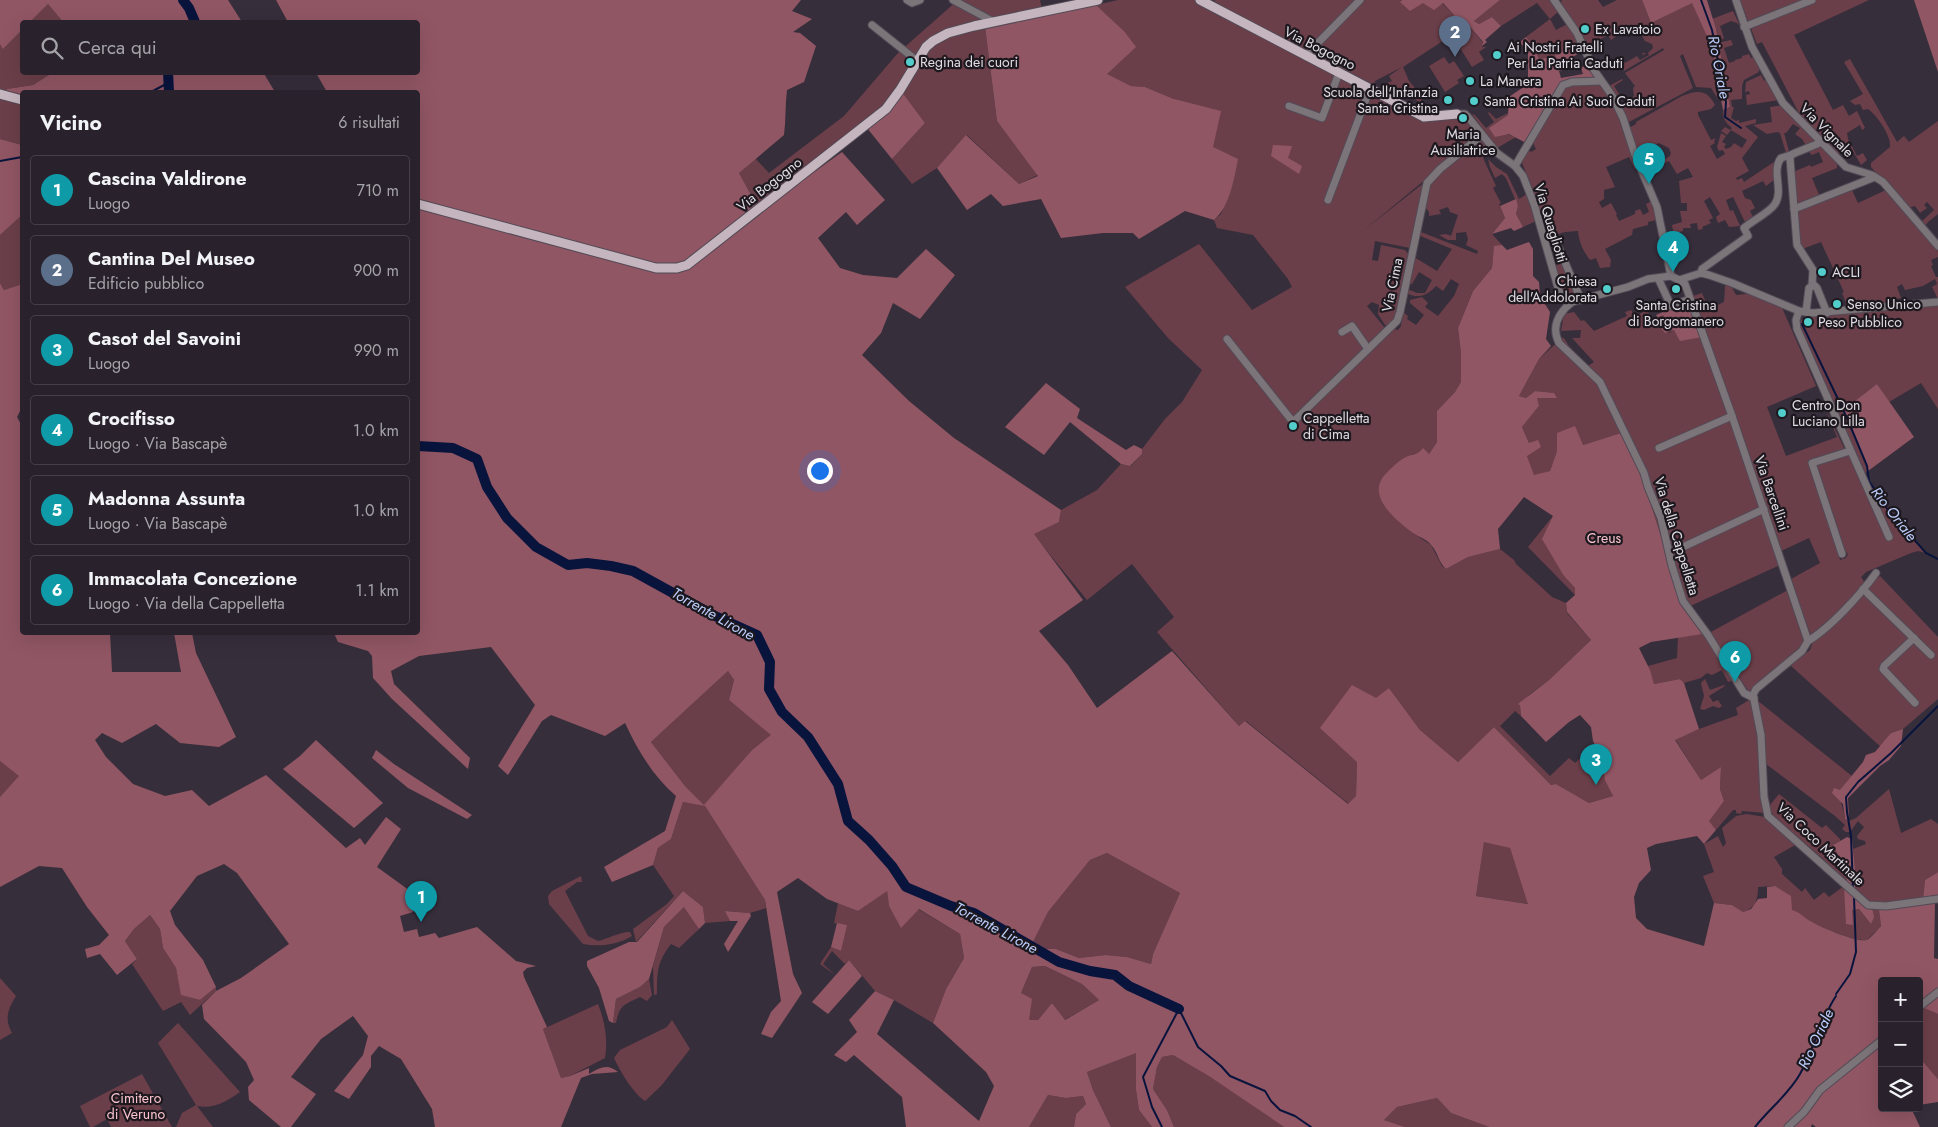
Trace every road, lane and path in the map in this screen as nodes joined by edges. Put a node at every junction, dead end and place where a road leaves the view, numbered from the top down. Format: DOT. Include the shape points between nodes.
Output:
graph roads {
  1 [pos="908,0"];
  2 [pos="920,0"];
  3 [pos="953,0"];
  4 [pos="1098,0"];
  5 [pos="1360,0"];
  6 [pos="1554,0"];
  7 [pos="1737,0"];
  8 [pos="1812,0"];
  9 [pos="1204,1"];
  10 [pos="994,22"];
  11 [pos="872,25"];
  12 [pos="1744,27"];
  13 [pos="1305,56"];
  14 [pos="916,60"];
  15 [pos="1339,73"];
  16 [pos="1601,81"];
  17 [pos="1370,90"];
  18 [pos="0,94"];
  19 [pos="20,99"];
  20 [pos="1289,106"];
  21 [pos="1458,114"];
  22 [pos="1482,135"];
  23 [pos="1822,142"];
  24 [pos="1791,155"];
  25 [pos="1515,166"];
  26 [pos="1875,176"];
  27 [pos="1328,200"];
  28 [pos="420,205"];
  29 [pos="1794,209"];
  30 [pos="1558,246"];
  31 [pos="1938,246"];
  32 [pos="1701,273"];
  33 [pos="1671,276"];
  34 [pos="1658,278"];
  35 [pos="1679,280"];
  36 [pos="1812,285"];
  37 [pos="1581,300"];
  38 [pos="1690,300"];
  39 [pos="1572,302"];
  40 [pos="1938,302"];
  41 [pos="1803,312"];
  42 [pos="1827,312"];
  43 [pos="1342,332"];
  44 [pos="1226,339"];
  45 [pos="1368,349"];
  46 [pos="1732,416"];
  47 [pos="1659,448"];
  48 [pos="1850,451"];
  49 [pos="1764,510"];
  50 [pos="1889,537"];
  51 [pos="1683,547"];
  52 [pos="1842,554"];
  53 [pos="1876,574"];
  54 [pos="1863,589"];
  55 [pos="1914,638"];
  56 [pos="1808,641"];
  57 [pos="1931,655"];
  58 [pos="1754,698"];
  59 [pos="1915,703"];
  60 [pos="1938,899"];
  61 [pos="1938,992"];
  62 [pos="1923,1004"];
  63 [pos="1878,1043"];
  64 [pos="1788,1127"];
  1 -- 2 [label="street" via="910,3"];
  3 -- 10 [label="street"];
  4 -- 10 [label="main road, Via Bogogno"];
  5 -- 13 [label="street"];
  6 -- 16 [label="street" via="1577,33"];
  7 -- 12 [label="street, Via Vignale"];
  8 -- 12 [label="street"];
  9 -- 13 [label="main road, Via Bogogno"];
  10 -- 14 [label="main road, Via Bogogno" via="948,33 933,41"];
  11 -- 14 [label="street"];
  12 -- 23 [label="street, Via Vignale" via="1782,102"];
  13 -- 15 [label="main road, Via Bogogno"];
  14 -- 28 [label="main road, Via Bogogno" via="886,109 687,265 677,268 656,268"];
  15 -- 17 [label="main road, Via Bogogno"];
  15 -- 20 [label="street" via="1322,118"];
  16 -- 25 [label="street" via="1563,85"];
  16 -- 33 [label="street" via="1623,118 1657,207"];
  17 -- 21 [label="main road, Via Bogogno" via="1427,118"];
  17 -- 27 [label="street"];
  18 -- 19 [label="main road"];
  21 -- 22 [label="street, Via Quagliotti" via="1465,114"];
  22 -- 25 [label="street, Via Quagliotti" via="1497,153"];
  22 -- 45 [label="street, Via Cima" via="1427,183 1400,312 1394,326"];
  23 -- 24 [label="street"];
  23 -- 26 [label="street, Via Vignale" via="1846,166"];
  24 -- 29 [label="street"];
  24 -- 32 [label="street" via="1781,158 1777,166 1779,191 1776,203 1746,227 1744,230 1748,236 1702,269"];
  25 -- 39 [label="street, Via Quagliotti" via="1530,191 1559,291"];
  26 -- 29 [label="street"];
  26 -- 31 [label="street, Via Vignale" via="1884,182"];
  29 -- 36 [label="street" via="1797,245 1813,270"];
  30 -- 37 [label="street"];
  32 -- 35 [label="street"];
  32 -- 41 [label="street" via="1732,282"];
  33 -- 34 [label="street"];
  33 -- 35 [label="street"];
  34 -- 37 [label="street"];
  34 -- 38 [label="street" via="1671,306"];
  35 -- 38 [label="street, Via Barcellini" via="1685,284"];
  36 -- 41 [label="street"];
  36 -- 42 [label="street" via="1817,288"];
  37 -- 39 [label="street"];
  38 -- 46 [label="street, Via Barcellini"];
  39 -- 58 [label="street, Via della Cappelletta" via="1561,310 1558,317 1556,336 1559,343 1600,382 1644,473 1661,518 1683,601 1744,692"];
  40 -- 42 [label="street"];
  41 -- 42 [label="street"];
  41 -- 48 [label="street" via="1796,320 1798,329"];
  43 -- 45 [label="street" via="1352,326"];
  44 -- 45 [label="street, Via Cima" via="1293,422"];
  46 -- 47 [label="street"];
  46 -- 49 [label="street, Via Barcellini"];
  48 -- 50 [label="street"];
  48 -- 52 [label="street" via="1812,463"];
  49 -- 51 [label="street"];
  49 -- 56 [label="street, Via Barcellini"];
  53 -- 54 [label="street"];
  54 -- 55 [label="street"];
  54 -- 56 [label="street" via="1819,635"];
  55 -- 57 [label="street"];
  55 -- 59 [label="street" via="1883,669"];
  56 -- 58 [label="street" via="1802,651 1756,689"];
  58 -- 60 [label="street, Via Coco Martinale" via="1762,735 1764,797 1768,816 1868,905 1886,906"];
  61 -- 62 [label="street"];
  63 -- 64 [label="street" via="1820,1090"];
}
